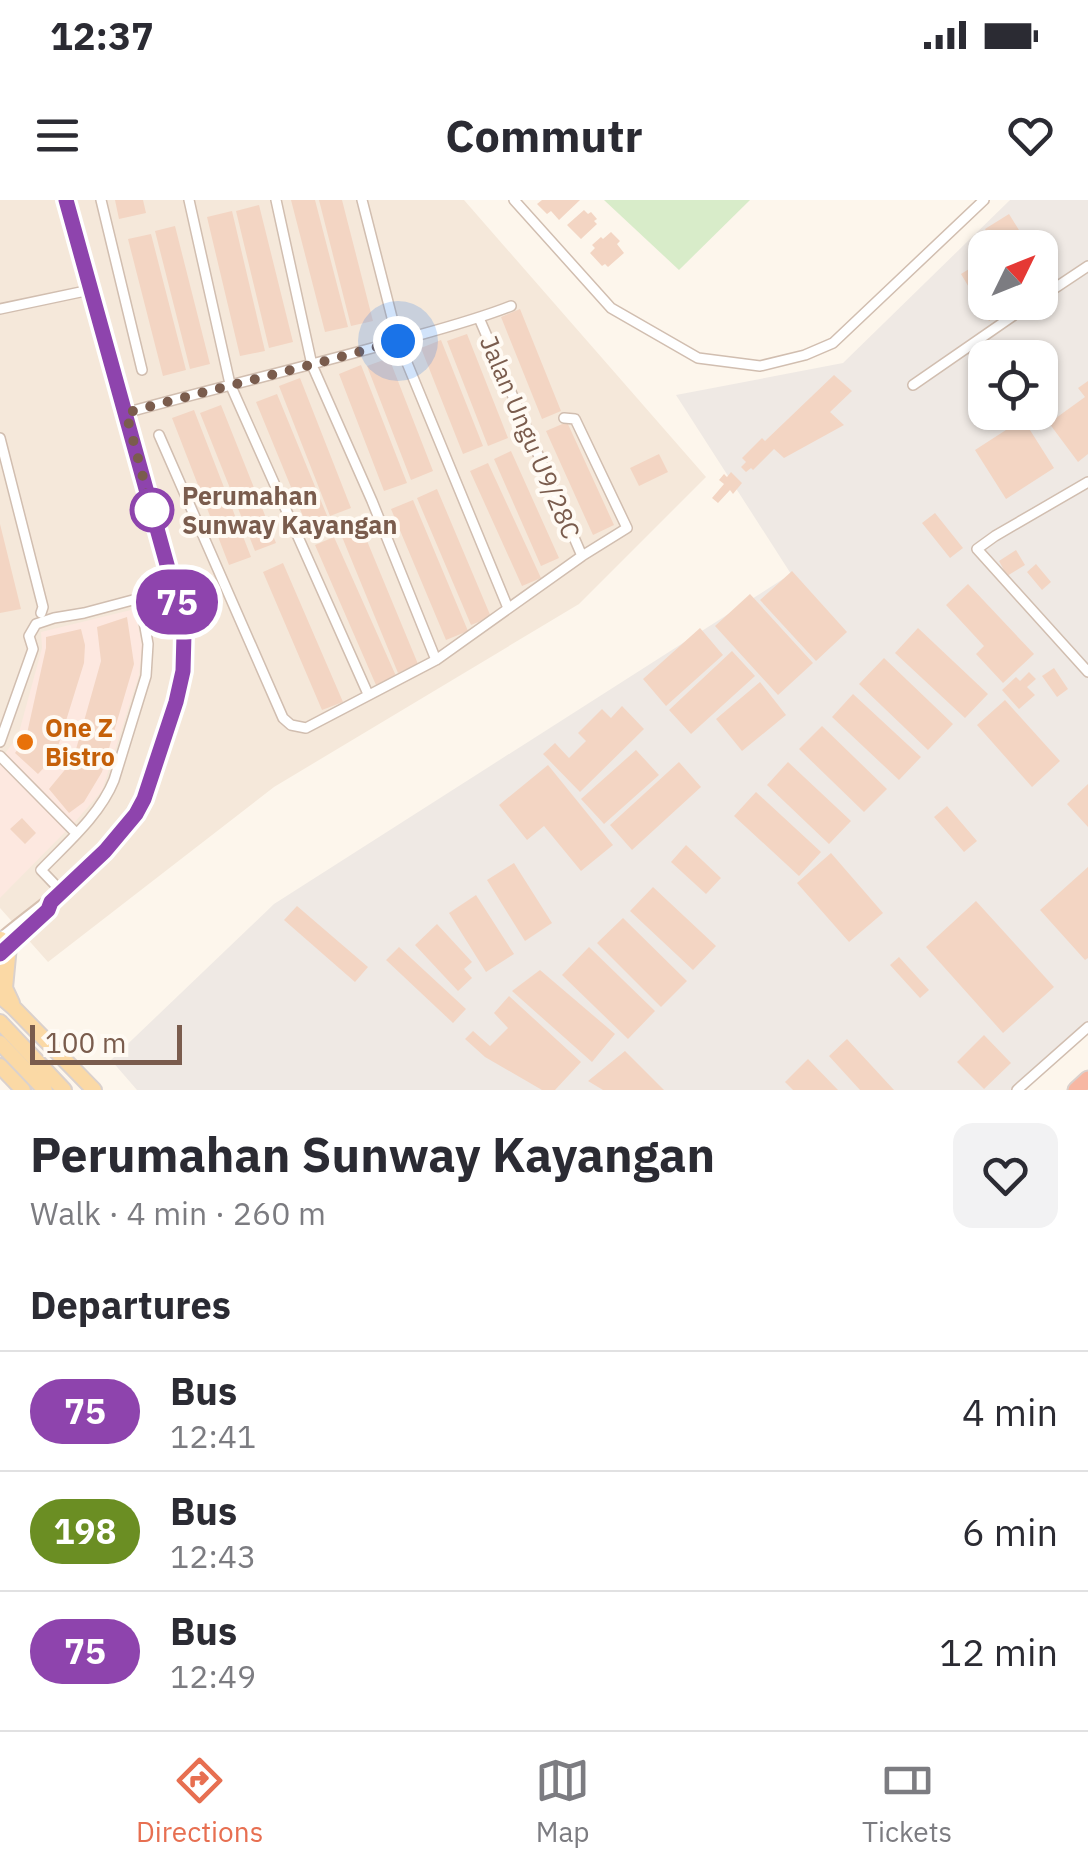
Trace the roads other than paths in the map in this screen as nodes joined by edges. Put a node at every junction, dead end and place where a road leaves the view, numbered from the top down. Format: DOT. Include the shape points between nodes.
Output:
graph roads {
  1 [pos="66,200"];
  2 [pos="101,200"];
  3 [pos="189,200"];
  4 [pos="276,200"];
  5 [pos="362,200"];
  6 [pos="514,200"];
  7 [pos="984,200"];
  8 [pos="1088,266"];
  9 [pos="1058,286"];
  10 [pos="90,290"];
  11 [pos="511,306"];
  12 [pos="0,309"];
  13 [pos="479,318"];
  14 [pos="1007,320"];
  15 [pos="398,341"];
  16 [pos="312,365"];
  17 [pos="142,370"];
  18 [pos="230,384"];
  19 [pos="913,385"];
  20 [pos="126,413"];
  21 [pos="564,418"];
  22 [pos="159,435"];
  23 [pos="0,438"];
  24 [pos="1088,482"];
  25 [pos="582,556"];
  26 [pos="174,590"];
  27 [pos="140,599"];
  28 [pos="508,608"];
  29 [pos="41,613"];
  30 [pos="436,660"];
  31 [pos="1088,672"];
  32 [pos="368,694"];
  33 [pos="0,742"];
  34 [pos="0,756"];
  35 [pos="76,834"];
  36 [pos="62,892"];
  37 [pos="2,944"];
  38 [pos="0,996"];
  39 [pos="14,1008"];
  40 [pos="0,1022"];
  41 [pos="1088,1027"];
  42 [pos="0,1043"];
  43 [pos="0,1066"];
  44 [pos="1088,1079"];
  45 [pos="23,1090"];
  46 [pos="45,1090"];
  47 [pos="64,1090"];
  48 [pos="94,1090"];
  49 [pos="1017,1090"];
  50 [pos="1076,1090"];
  1 -- 10 [label="street"];
  2 -- 17 [label="street"];
  3 -- 18 [label="street"];
  4 -- 16 [label="street"];
  5 -- 15 [label="street"];
  6 -- 7 [label="street" via="611,308 698,358 760,366 833,342"];
  8 -- 9 [label="street"];
  10 -- 12 [label="street"];
  10 -- 20 [label="street"];
  11 -- 13 [label="street"];
  13 -- 15 [label="street"];
  13 -- 25 [label="street, Jalan Ungu U9/28C"];
  14 -- 19 [label="street"];
  15 -- 16 [label="street"];
  15 -- 28 [label="street"];
  16 -- 18 [label="street"];
  16 -- 30 [label="street"];
  18 -- 20 [label="street"];
  18 -- 32 [label="street"];
  20 -- 26 [label="street"];
  21 -- 25 [label="street" via="575,419 627,528"];
  22 -- 32 [label="street" via="283,718 306,728"];
  23 -- 29 [label="street"];
  24 -- 31 [label="street" via="978,550"];
  25 -- 28 [label="street"];
  26 -- 27 [label="street"];
  26 -- 36 [label="street" via="184,634 183,671 144,799 105,851"];
  27 -- 33 [label="street" via="33,627 33,649"];
  27 -- 35 [label="street" via="146,676 108,795"];
  28 -- 30 [label="street"];
  30 -- 32 [label="street"];
  34 -- 35 [label="street"];
  35 -- 36 [label="street" via="41,870"];
  36 -- 37 [label="street"];
  37 -- 39 [label="main road" via="5,988"];
  38 -- 39 [label="main road"];
  39 -- 48 [label="main road"];
  40 -- 47 [label="main road"];
  41 -- 49 [label="street"];
  42 -- 46 [label="main road"];
  43 -- 45 [label="main road"];
  44 -- 50 [label="highway"];
}
